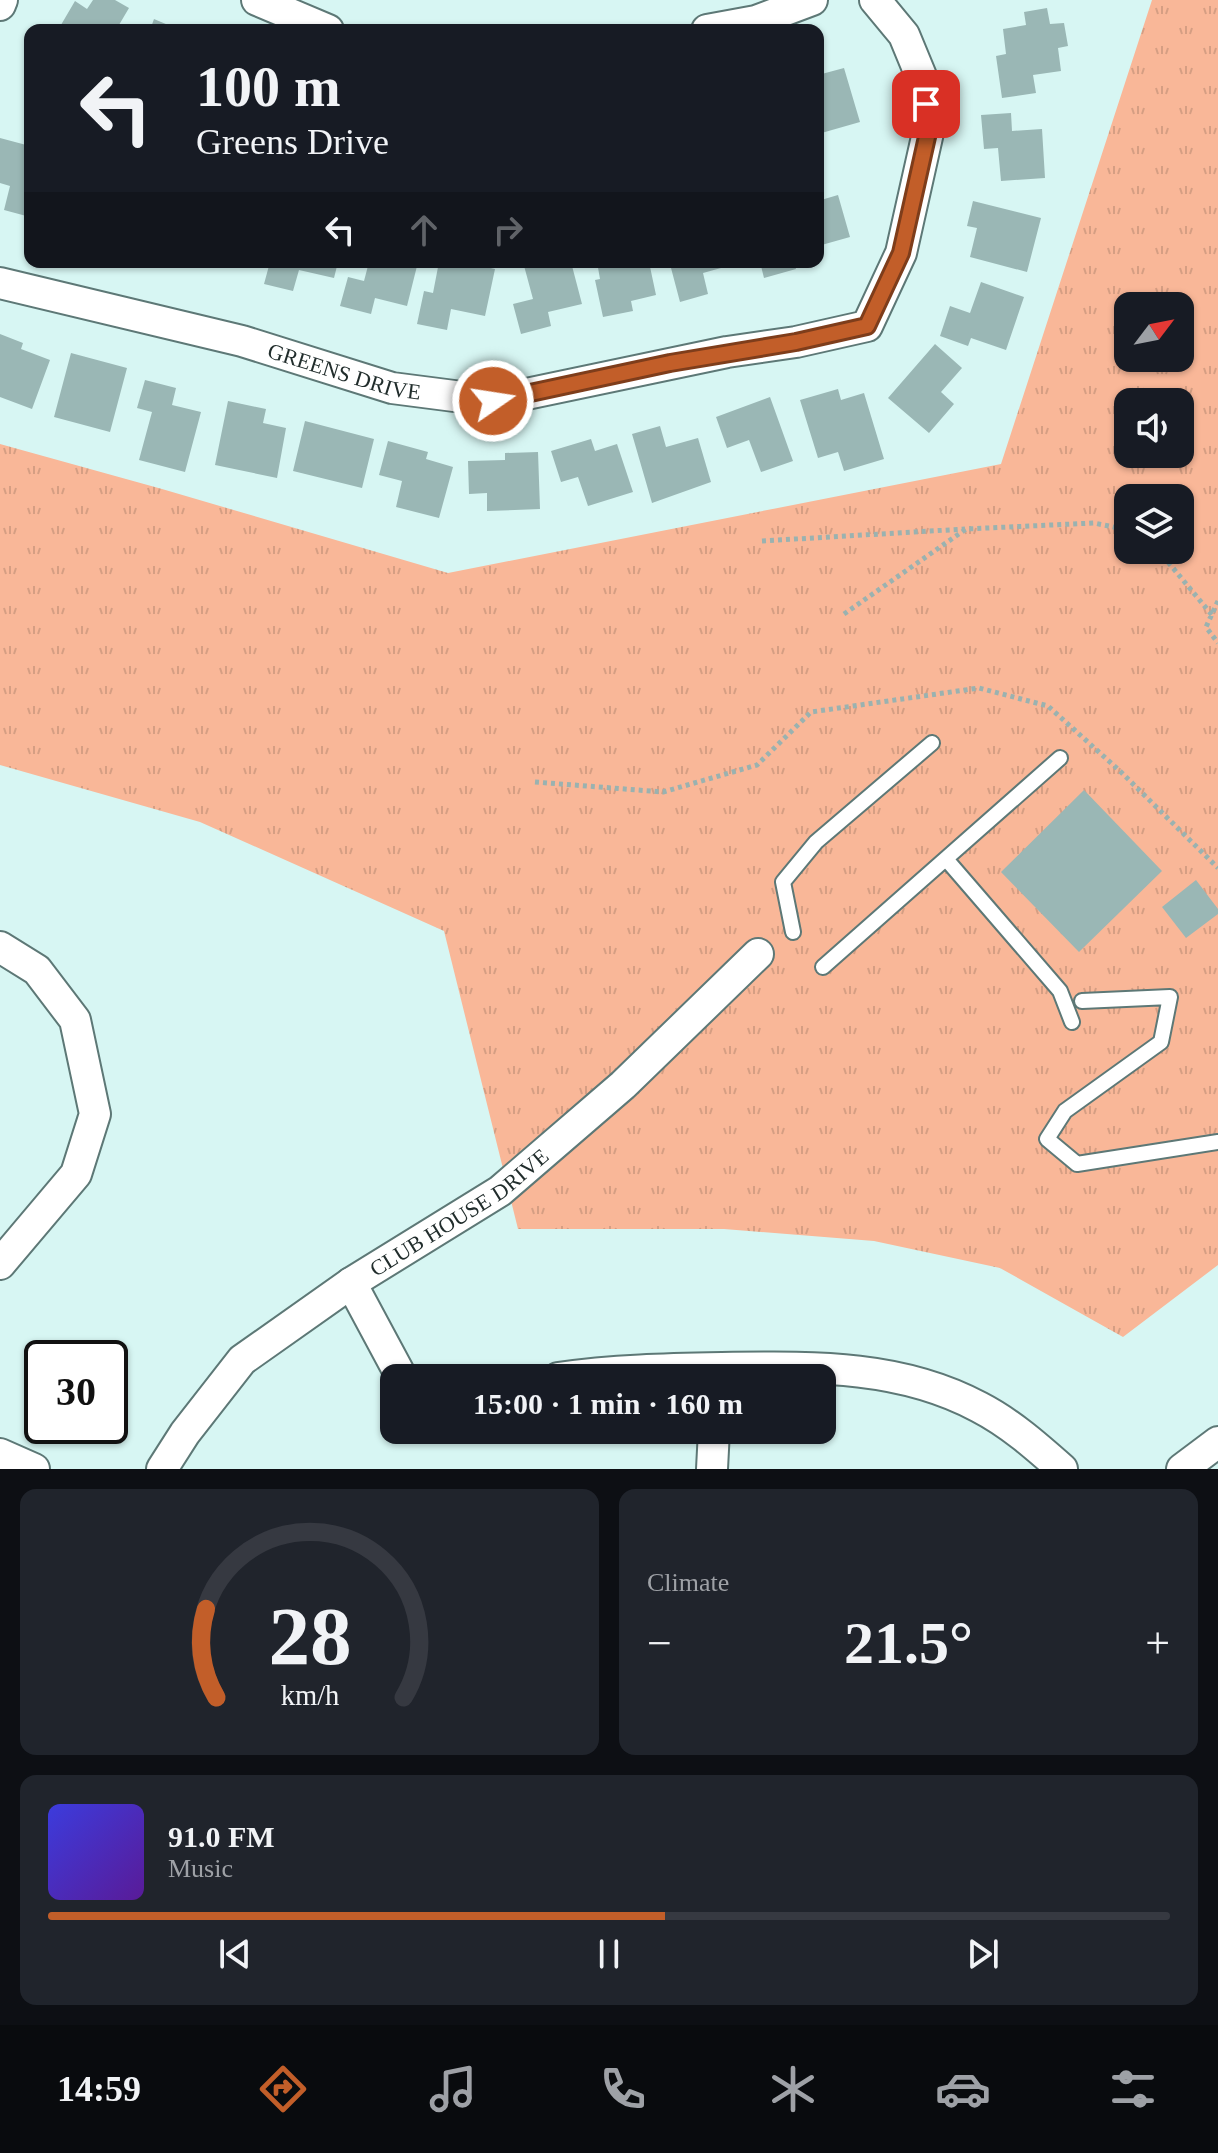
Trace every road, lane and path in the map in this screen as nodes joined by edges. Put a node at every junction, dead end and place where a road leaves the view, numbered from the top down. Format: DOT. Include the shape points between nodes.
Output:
graph roads {
  1 [pos="257,0"];
  2 [pos="812,0"];
  3 [pos="875,0"];
  4 [pos="314,24"];
  5 [pos="740,24"];
  6 [pos="0,283"];
  7 [pos="1114,527"];
  8 [pos="966,529"];
  9 [pos="762,541"];
  10 [pos="1170,564"];
  11 [pos="1218,601"];
  12 [pos="844,614"];
  13 [pos="1212,615"];
  14 [pos="1218,643"];
  15 [pos="932,743"];
  16 [pos="1060,758"];
  17 [pos="946,859"];
  18 [pos="1211,863"];
  19 [pos="1218,868"];
  20 [pos="793,932"];
  21 [pos="0,947"];
  22 [pos="758,954"];
  23 [pos="823,967"];
  24 [pos="1082,1001"];
  25 [pos="1072,1022"];
  26 [pos="1218,1142"];
  27 [pos="0,1264"];
  28 [pos="351,1283"];
  29 [pos="394,1364"];
  30 [pos="836,1368"];
  31 [pos="1218,1442"];
  32 [pos="713,1444"];
  33 [pos="0,1454"];
  34 [pos="34,1469"];
  35 [pos="162,1469"];
  36 [pos="712,1469"];
  37 [pos="1062,1469"];
  38 [pos="1182,1469"];
  1 -- 4 [label="street"];
  2 -- 5 [label="street"];
  3 -- 6 [label="street, GREENS DRIVE" via="904,35 923,81 929,128 901,253 867,326 493,401 392,388 242,341"];
  7 -- 8 [label="path" via="1094,523"];
  8 -- 9 [label="path"];
  8 -- 12 [label="path"];
  10 -- 13 [label="path"];
  11 -- 13 [label="path"];
  13 -- 14 [label="path" via="1206,627"];
  15 -- 20 [label="lane" via="816,842 783,882"];
  16 -- 17 [label="lane"];
  17 -- 23 [label="lane"];
  17 -- 25 [label="lane" via="1060,991"];
  18 -- 19 [label="path"];
  21 -- 27 [label="street" via="37,970 75,1020 95,1114 76,1174"];
  22 -- 28 [label="street, CLUB HOUSE DRIVE" via="623,1085 500,1191"];
  24 -- 26 [label="lane" via="1170,997 1161,1042 1065,1111 1047,1139 1077,1164"];
  28 -- 29 [label="street"];
  28 -- 35 [label="street, CLUB HOUSE DRIVE" via="242,1360"];
  30 -- 37 [label="street" via="876,1372 979,1407"];
  31 -- 38 [label="street"];
  32 -- 36 [label="street"];
  33 -- 34 [label="street"];
}
